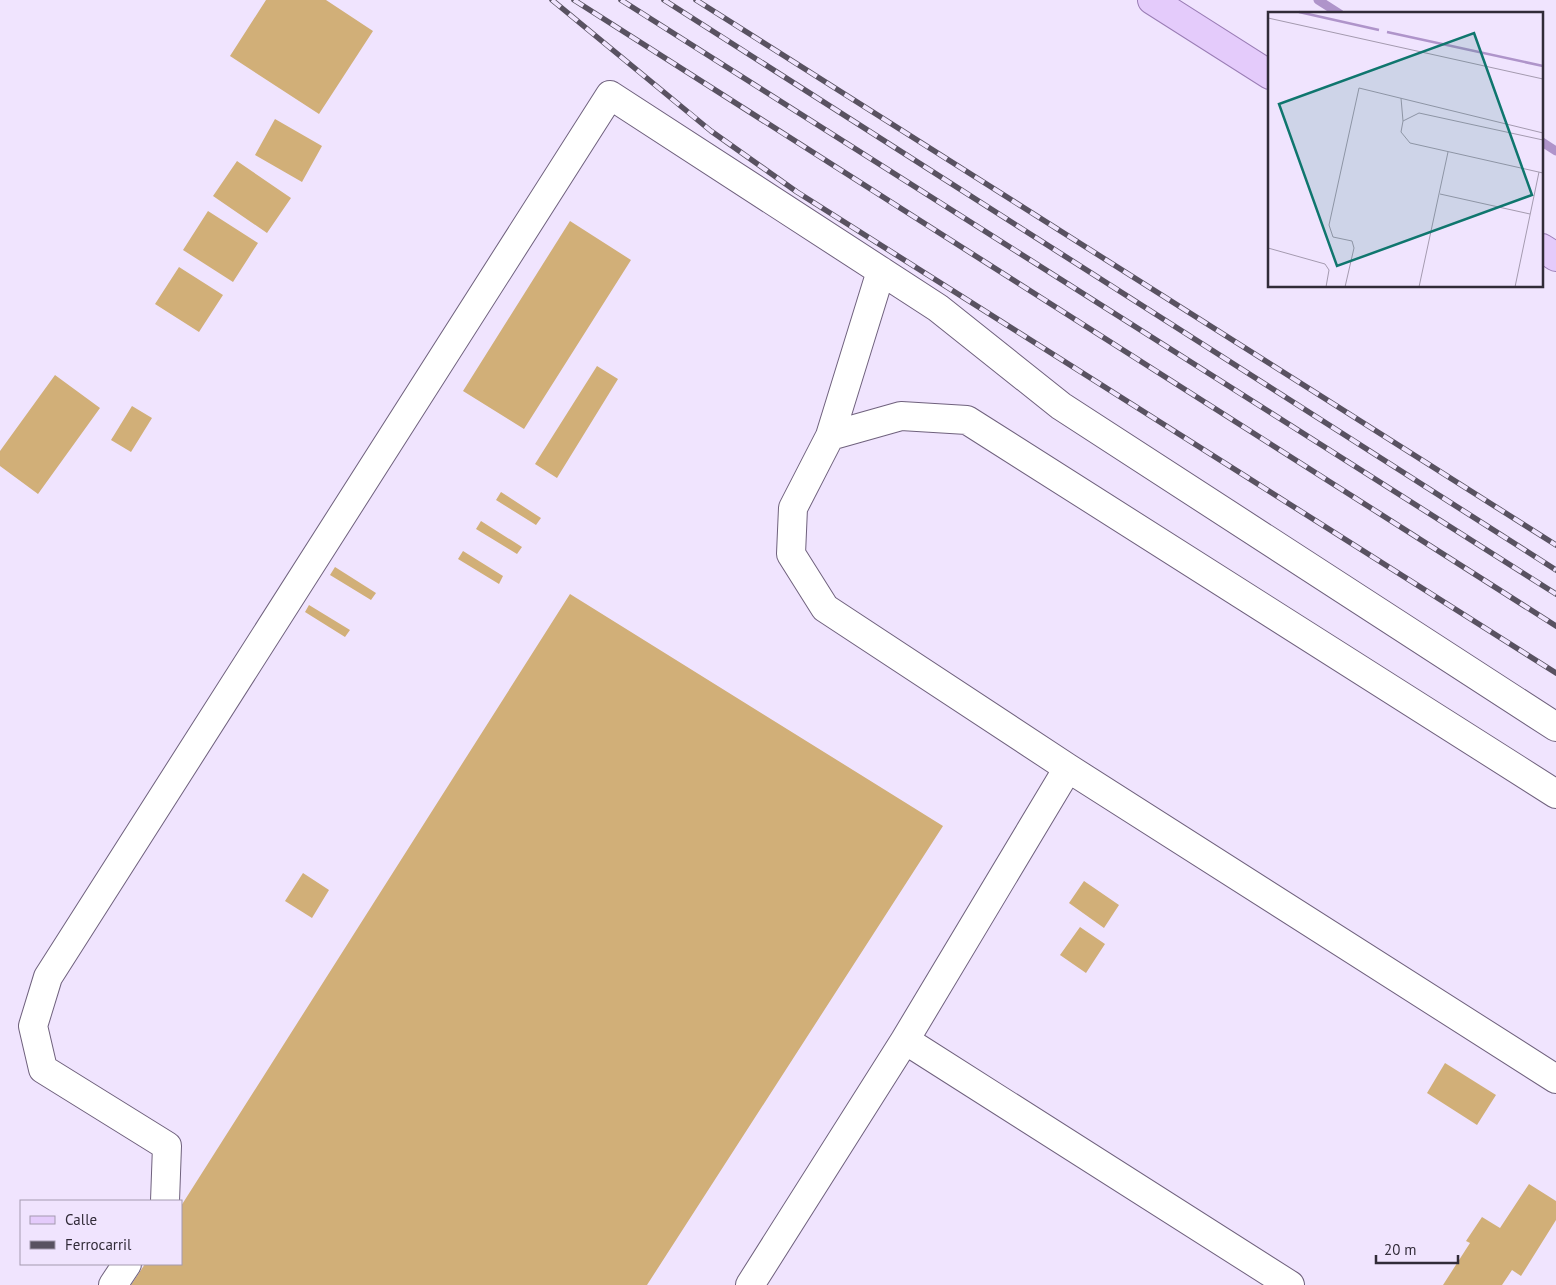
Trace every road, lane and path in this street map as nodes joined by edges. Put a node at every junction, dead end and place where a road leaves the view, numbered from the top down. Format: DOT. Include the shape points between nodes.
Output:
graph roads {
  1 [pos="1152,0"];
  2 [pos="1268,74"];
  3 [pos="1544,249"];
  4 [pos="1556,256"];
  5 [pos="880,271"];
  6 [pos="830,436"];
  7 [pos="1556,727"];
  8 [pos="1068,768"];
  9 [pos="1556,794"];
  10 [pos="905,1040"];
  11 [pos="1556,1079"];
  12 [pos="165,1200"];
  13 [pos="126,1265"];
  14 [pos="113,1285"];
  15 [pos="750,1285"];
  16 [pos="1290,1285"];
  1 -- 2 [label="main road"];
  3 -- 4 [label="main road"];
  5 -- 6 [label="lane"];
  5 -- 7 [label="lane" via="938,308 1061,406"];
  5 -- 12 [label="lane" via="610,95 48,977 33,1026 44,1069 167,1146"];
  6 -- 8 [label="lane" via="793,508 791,554 825,608"];
  6 -- 9 [label="lane" via="901,416 967,420"];
  8 -- 10 [label="lane"];
  8 -- 11 [label="lane"];
  10 -- 15 [label="lane"];
  10 -- 16 [label="lane"];
  13 -- 14 [label="lane"];
}
